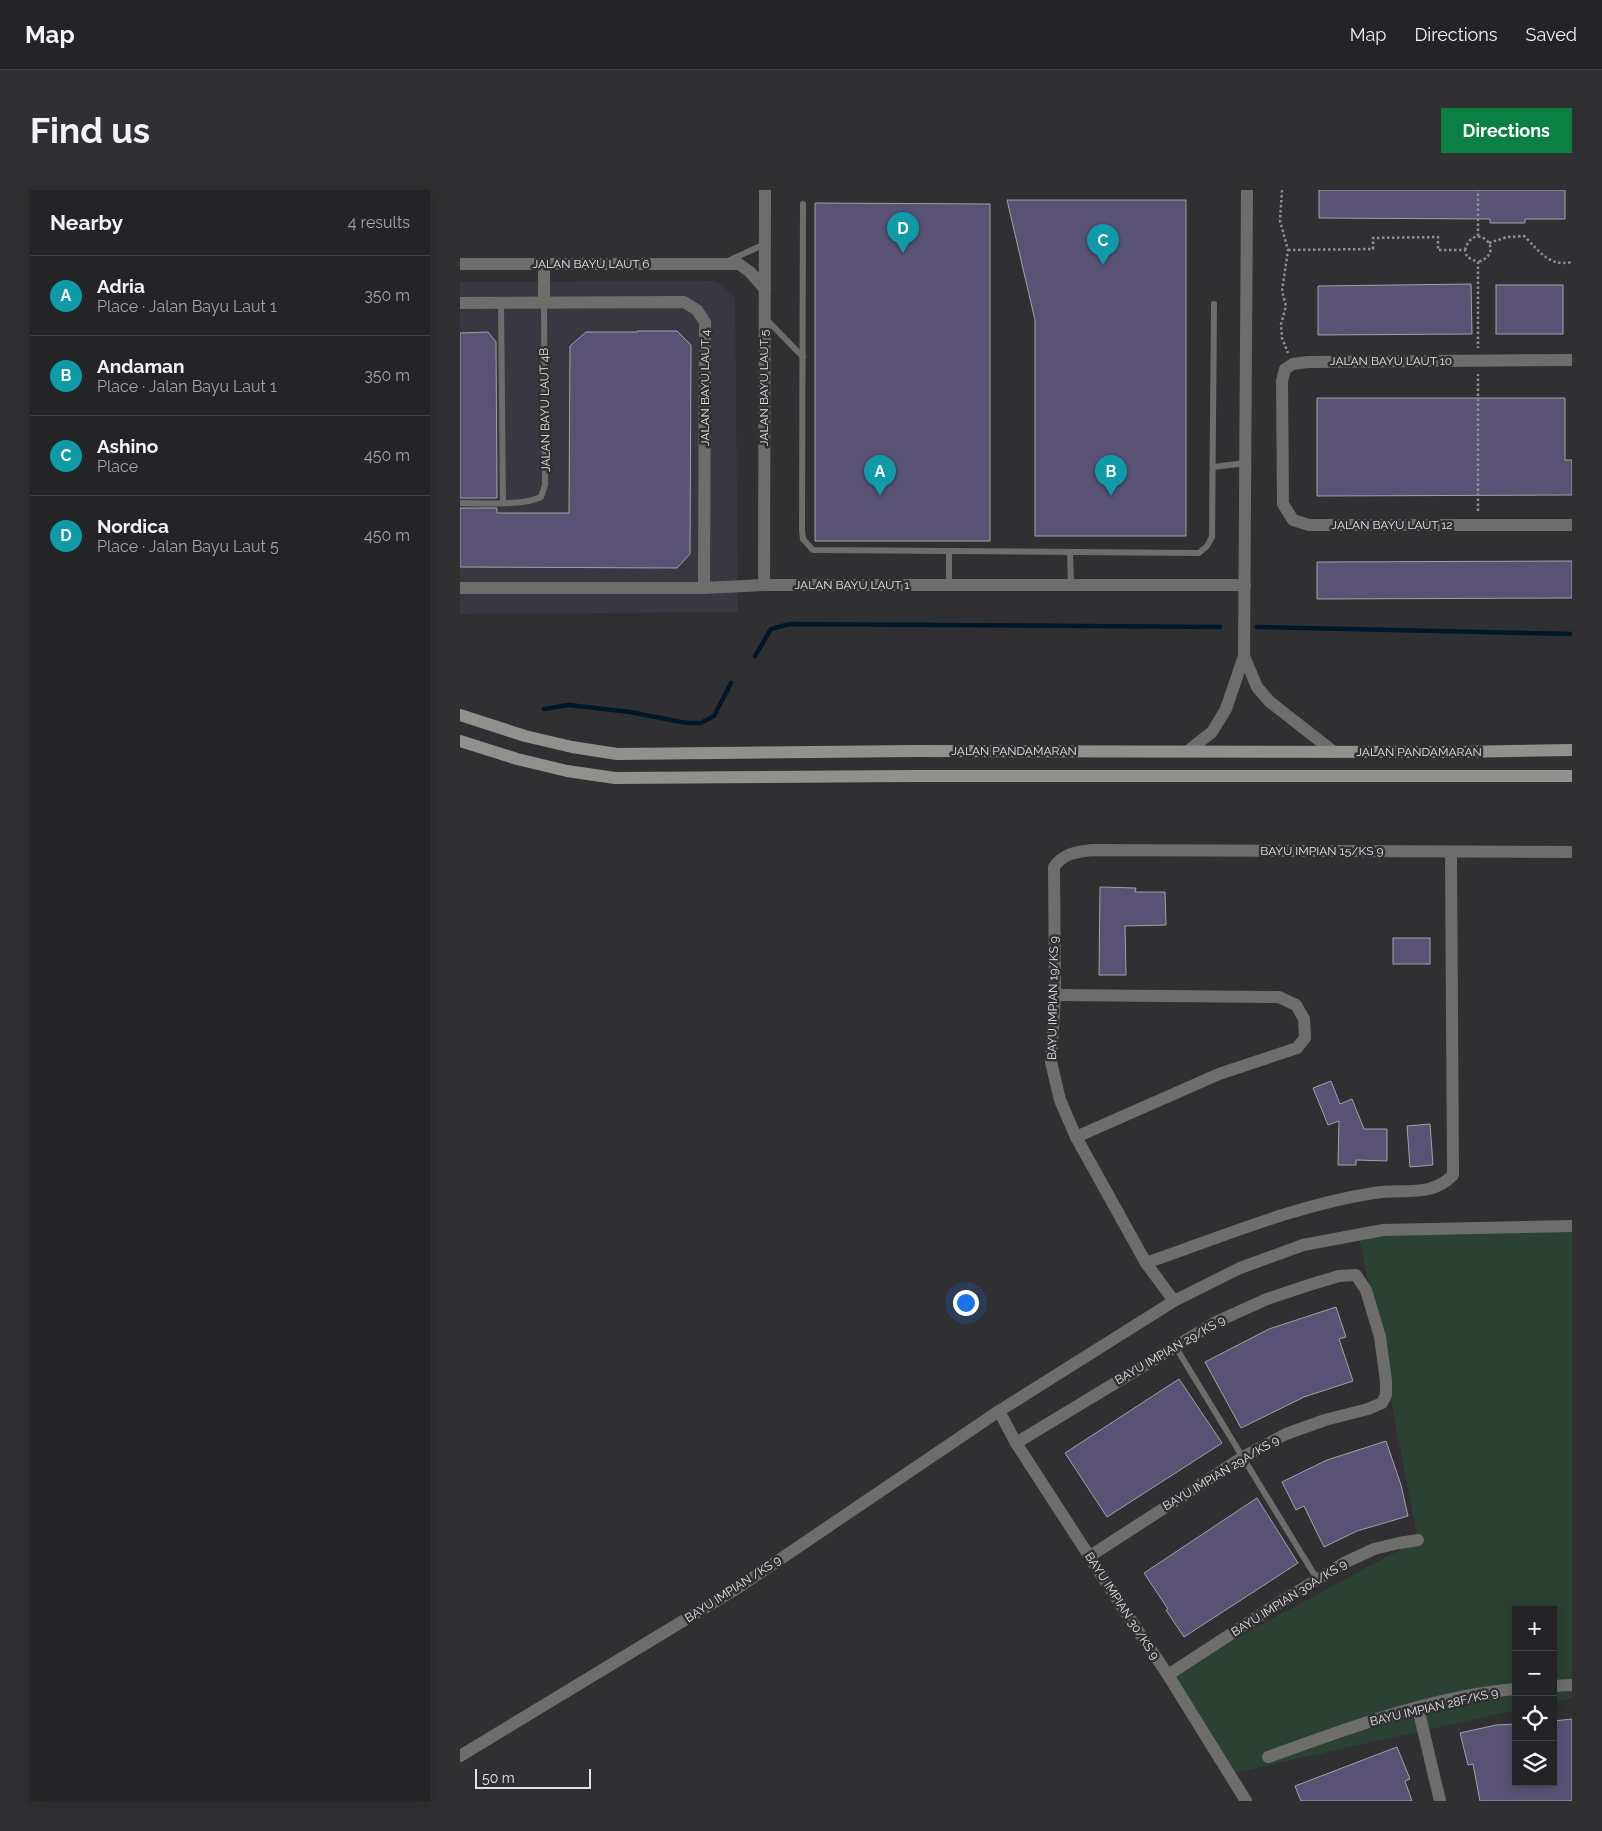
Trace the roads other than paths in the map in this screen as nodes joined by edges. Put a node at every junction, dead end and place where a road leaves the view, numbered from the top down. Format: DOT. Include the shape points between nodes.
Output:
graph roads {
  1 [pos="765,190"];
  2 [pos="1247,190"];
  3 [pos="803,204"];
  4 [pos="765,244"];
  5 [pos="460,264"];
  6 [pos="544,264"];
  7 [pos="722,264"];
  8 [pos="765,289"];
  9 [pos="460,303"];
  10 [pos="501,303"];
  11 [pos="544,303"];
  12 [pos="1214,304"];
  13 [pos="765,318"];
  14 [pos="802,357"];
  15 [pos="1572,360"];
  16 [pos="1282,442"];
  17 [pos="1246,464"];
  18 [pos="1213,467"];
  19 [pos="460,503"];
  20 [pos="503,503"];
  21 [pos="1572,525"];
  22 [pos="949,551"];
  23 [pos="1070,552"];
  24 [pos="764,585"];
  25 [pos="949,585"];
  26 [pos="1071,585"];
  27 [pos="1245,585"];
  28 [pos="460,588"];
  29 [pos="704,588"];
  30 [pos="1244,656"];
  31 [pos="460,715"];
  32 [pos="460,741"];
  33 [pos="1572,750"];
  34 [pos="1188,751"];
  35 [pos="1334,752"];
  36 [pos="1572,776"];
  37 [pos="1451,852"];
  38 [pos="1572,852"];
  39 [pos="1072,853"];
  40 [pos="1054,995"];
  41 [pos="1076,1138"];
  42 [pos="1572,1226"];
  43 [pos="1146,1264"];
  44 [pos="1174,1301"];
  45 [pos="1380,1337"];
  46 [pos="1175,1346"];
  47 [pos="999,1411"];
  48 [pos="1016,1443"];
  49 [pos="1244,1457"];
  50 [pos="1418,1540"];
  51 [pos="1090,1556"];
  52 [pos="1317,1579"];
  53 [pos="1168,1675"];
  54 [pos="1572,1685"];
  55 [pos="1557,1686"];
  56 [pos="1512,1690"];
  57 [pos="1418,1708"];
  58 [pos="462,1751"];
  59 [pos="1268,1756"];
  60 [pos="1246,1801"];
  61 [pos="1440,1801"];
  1 -- 4 [label="street, JALAN BAYU LAUT 5"];
  2 -- 17 [label="street"];
  3 -- 14 [label="lane"];
  4 -- 7 [label="lane, JALAN BAYU LAUT 6"];
  4 -- 8 [label="street, JALAN BAYU LAUT 5"];
  5 -- 6 [label="street, JALAN BAYU LAUT 6"];
  6 -- 7 [label="street, JALAN BAYU LAUT 6"];
  6 -- 11 [label="street, JALAN BAYU LAUT 4B"];
  7 -- 8 [label="street, JALAN BAYU LAUT 6" via="739,264"];
  8 -- 13 [label="street, JALAN BAYU LAUT 5"];
  9 -- 10 [label="street, JALAN BAYU LAUT 4"];
  10 -- 11 [label="street, JALAN BAYU LAUT 4"];
  10 -- 20 [label="lane"];
  11 -- 20 [label="lane, JALAN BAYU LAUT 4B" via="545,485 541,496 535,500"];
  11 -- 29 [label="street, JALAN BAYU LAUT 4" via="684,302 697,310 705,322"];
  12 -- 18 [label="lane"];
  13 -- 14 [label="lane"];
  13 -- 24 [label="street, JALAN BAYU LAUT 5"];
  14 -- 22 [label="lane" via="803,539 813,550"];
  15 -- 16 [label="street, JALAN BAYU LAUT 10" via="1292,364 1285,369 1282,381"];
  16 -- 21 [label="street, JALAN BAYU LAUT 12" via="1283,504 1293,520 1309,525"];
  17 -- 18 [label="lane"];
  17 -- 27 [label="street"];
  18 -- 23 [label="lane" via="1212,537 1199,553"];
  19 -- 20 [label="lane"];
  22 -- 23 [label="lane"];
  22 -- 25 [label="lane"];
  23 -- 26 [label="lane"];
  24 -- 25 [label="street, JALAN BAYU LAUT 1"];
  24 -- 29 [label="street, JALAN BAYU LAUT 1"];
  25 -- 26 [label="street, JALAN BAYU LAUT 1"];
  26 -- 27 [label="street, JALAN BAYU LAUT 1"];
  27 -- 30 [label="street"];
  28 -- 29 [label="street, JALAN BAYU LAUT 1"];
  30 -- 34 [label="street" via="1226,709 1212,732"];
  30 -- 35 [label="street" via="1257,687 1270,702"];
  31 -- 34 [label="main road, JALAN PANDAMARAN" via="525,736 618,754"];
  32 -- 36 [label="main road, JALAN PANDAMARAN" via="567,771 615,778"];
  33 -- 35 [label="main road, JALAN PANDAMARAN"];
  34 -- 35 [label="main road, JALAN PANDAMARAN"];
  37 -- 38 [label="street, BAYU IMPIAN 15/KS 9"];
  37 -- 39 [label="street, BAYU IMPIAN 15/KS 9" via="1092,850"];
  37 -- 43 [label="street" via="1453,1175 1433,1189 1375,1192 1300,1209"];
  39 -- 40 [label="street, BAYU IMPIAN 19/KS 9" via="1060,858 1054,867"];
  40 -- 41 [label="street, BAYU IMPIAN 19/KS 9" via="1051,1062 1060,1100"];
  40 -- 41 [label="street" via="1279,997 1296,1005 1304,1019 1305,1038 1297,1048 1219,1074"];
  41 -- 43 [label="street, BAYU IMPIAN 19/KS 9"];
  42 -- 44 [label="street, BAYU IMPIAN /KS 9" via="1383,1230 1303,1245 1240,1268"];
  43 -- 44 [label="street, BAYU IMPIAN 19/KS 9"];
  44 -- 47 [label="street, BAYU IMPIAN /KS 9"];
  45 -- 46 [label="street, BAYU IMPIAN 29/KS 9" via="1366,1290 1356,1275 1340,1276 1266,1299 1216,1322"];
  45 -- 49 [label="street, BAYU IMPIAN 29A/KS 9" via="1386,1381 1386,1395 1382,1403 1286,1434"];
  46 -- 48 [label="street, BAYU IMPIAN 29/KS 9"];
  46 -- 49 [label="lane"];
  47 -- 48 [label="street, BAYU IMPIAN 30/KS 9"];
  47 -- 58 [label="street, BAYU IMPIAN /KS 9" via="739,1587 503,1731"];
  48 -- 51 [label="street, BAYU IMPIAN 30/KS 9"];
  49 -- 51 [label="street, BAYU IMPIAN 29A/KS 9"];
  49 -- 52 [label="lane"];
  50 -- 52 [label="street, BAYU IMPIAN 30A/KS 9" via="1374,1549"];
  51 -- 53 [label="street, BAYU IMPIAN 30/KS 9"];
  52 -- 53 [label="street, BAYU IMPIAN 30A/KS 9"];
  53 -- 60 [label="street, BAYU IMPIAN 30/KS 9"];
  54 -- 55 [label="street"];
  56 -- 57 [label="street, BAYU IMPIAN 28F/KS 9" via="1488,1692"];
  57 -- 59 [label="street, BAYU IMPIAN 28F/KS 9"];
  57 -- 61 [label="street"];
}
